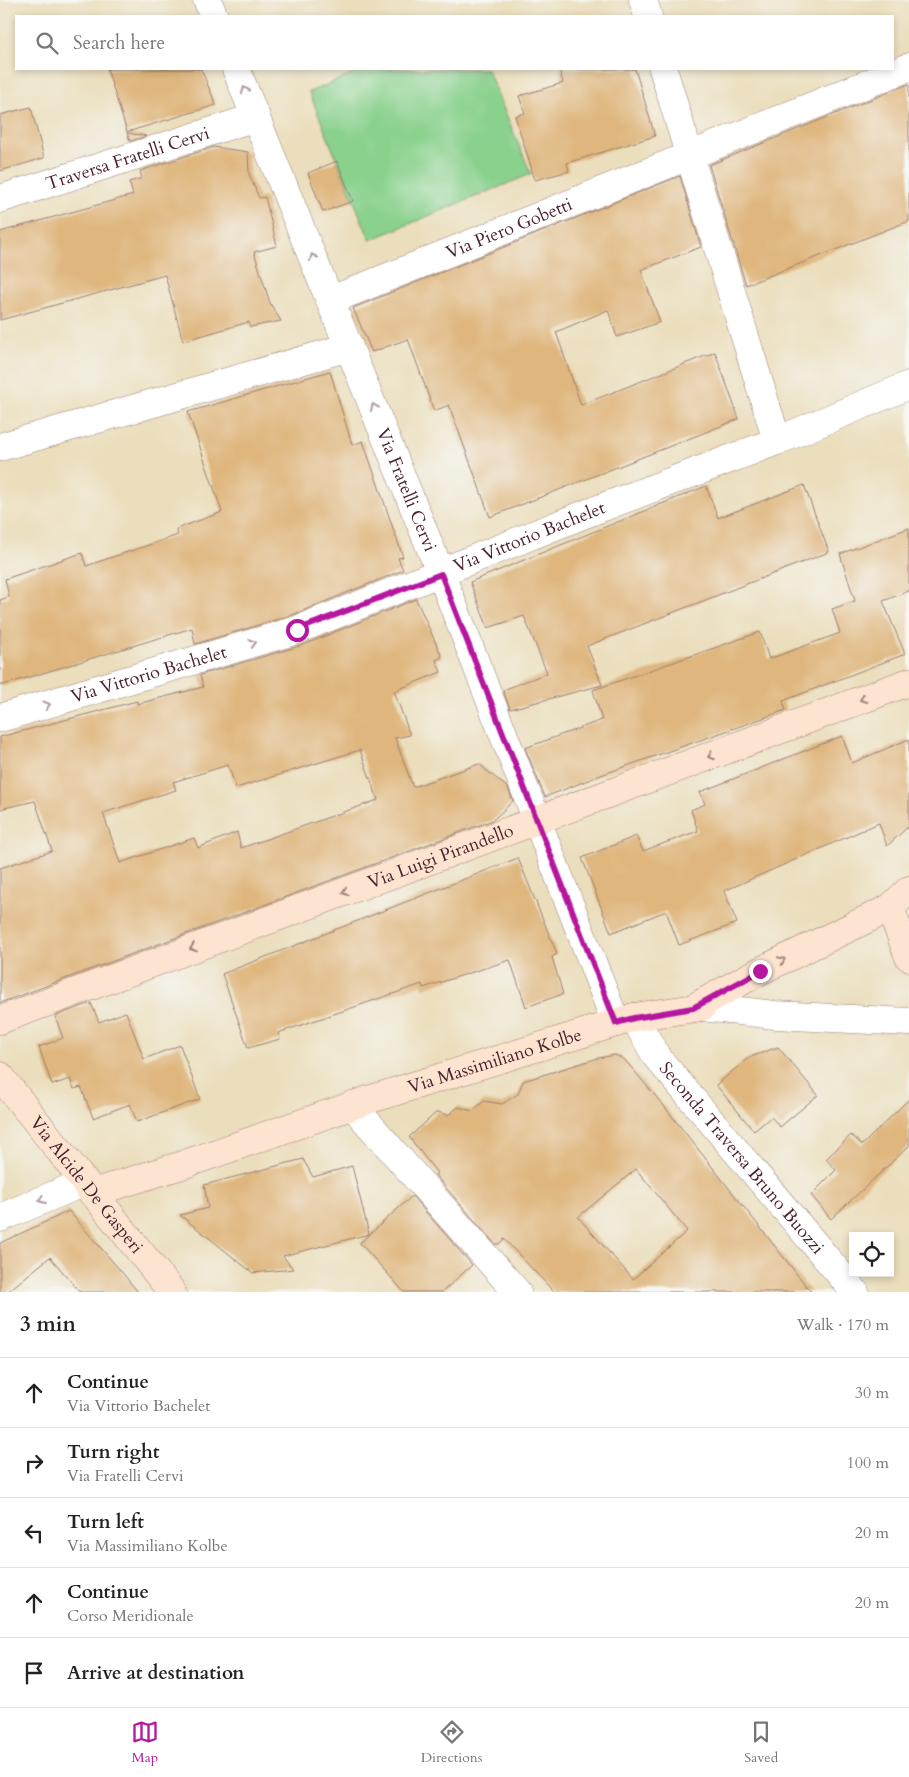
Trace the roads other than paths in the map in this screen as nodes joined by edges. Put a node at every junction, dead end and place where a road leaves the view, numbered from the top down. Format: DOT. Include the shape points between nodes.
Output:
graph roads {
  1 [pos="208,0"];
  2 [pos="643,0"];
  3 [pos="214,15"];
  4 [pos="648,15"];
  5 [pos="909,68"];
  6 [pos="236,70"];
  7 [pos="663,70"];
  8 [pos="256,118"];
  9 [pos="689,157"];
  10 [pos="0,199"];
  11 [pos="331,300"];
  12 [pos="349,347"];
  13 [pos="909,385"];
  14 [pos="777,441"];
  15 [pos="0,447"];
  16 [pos="441,574"];
  17 [pos="909,682"];
  18 [pos="0,718"];
  19 [pos="537,820"];
  20 [pos="899,899"];
  21 [pos="909,957"];
  22 [pos="698,1007"];
  23 [pos="0,1020"];
  24 [pos="625,1020"];
  25 [pos="909,1022"];
  26 [pos="0,1076"];
  27 [pos="352,1105"];
  28 [pos="89,1188"];
  29 [pos="0,1218"];
  30 [pos="172,1292"];
  31 [pos="518,1292"];
  32 [pos="855,1292"];
  1 -- 3 [label="street"];
  2 -- 4 [label="street"];
  5 -- 9 [label="street, Via Piero Gobetti"];
  8 -- 6 [label="street, Via Fratelli Cervi, one-way"];
  7 -- 9 [label="street"];
  8 -- 10 [label="street, Traversa Fratelli Cervi"];
  11 -- 8 [label="street, Via Fratelli Cervi, one-way"];
  9 -- 11 [label="street, Via Piero Gobetti"];
  9 -- 14 [label="street"];
  11 -- 12 [label="street, Via Fratelli Cervi"];
  12 -- 15 [label="street"];
  16 -- 12 [label="street, Via Fratelli Cervi, one-way"];
  13 -- 14 [label="street, Via Vittorio Bachelet"];
  14 -- 16 [label="street, Via Vittorio Bachelet" via="585,514"];
  18 -- 16 [label="street, Via Vittorio Bachelet, one-way" via="297,630"];
  16 -- 19 [label="street, Via Fratelli Cervi"];
  17 -- 19 [label="street, Via Luigi Pirandello, one-way"];
  19 -- 23 [label="street, Via Luigi Pirandello, one-way"];
  19 -- 24 [label="street, Via Fratelli Cervi"];
  20 -- 21 [label="street"];
  22 -- 20 [label="street, one-way"];
  22 -- 24 [label="street, Via Massimiliano Kolbe"];
  22 -- 25 [label="street, Via Massimiliano Kolbe" via="775,1015"];
  24 -- 27 [label="street, Via Massimiliano Kolbe"];
  24 -- 32 [label="street, Seconda Traversa Bruno Buozzi"];
  26 -- 28 [label="street, Via Alcide De Gasperi"];
  27 -- 28 [label="street, Via Massimiliano Kolbe" via="182,1165"];
  27 -- 31 [label="street"];
  28 -- 29 [label="street, one-way"];
  28 -- 30 [label="street, Via Alcide De Gasperi"];
}
